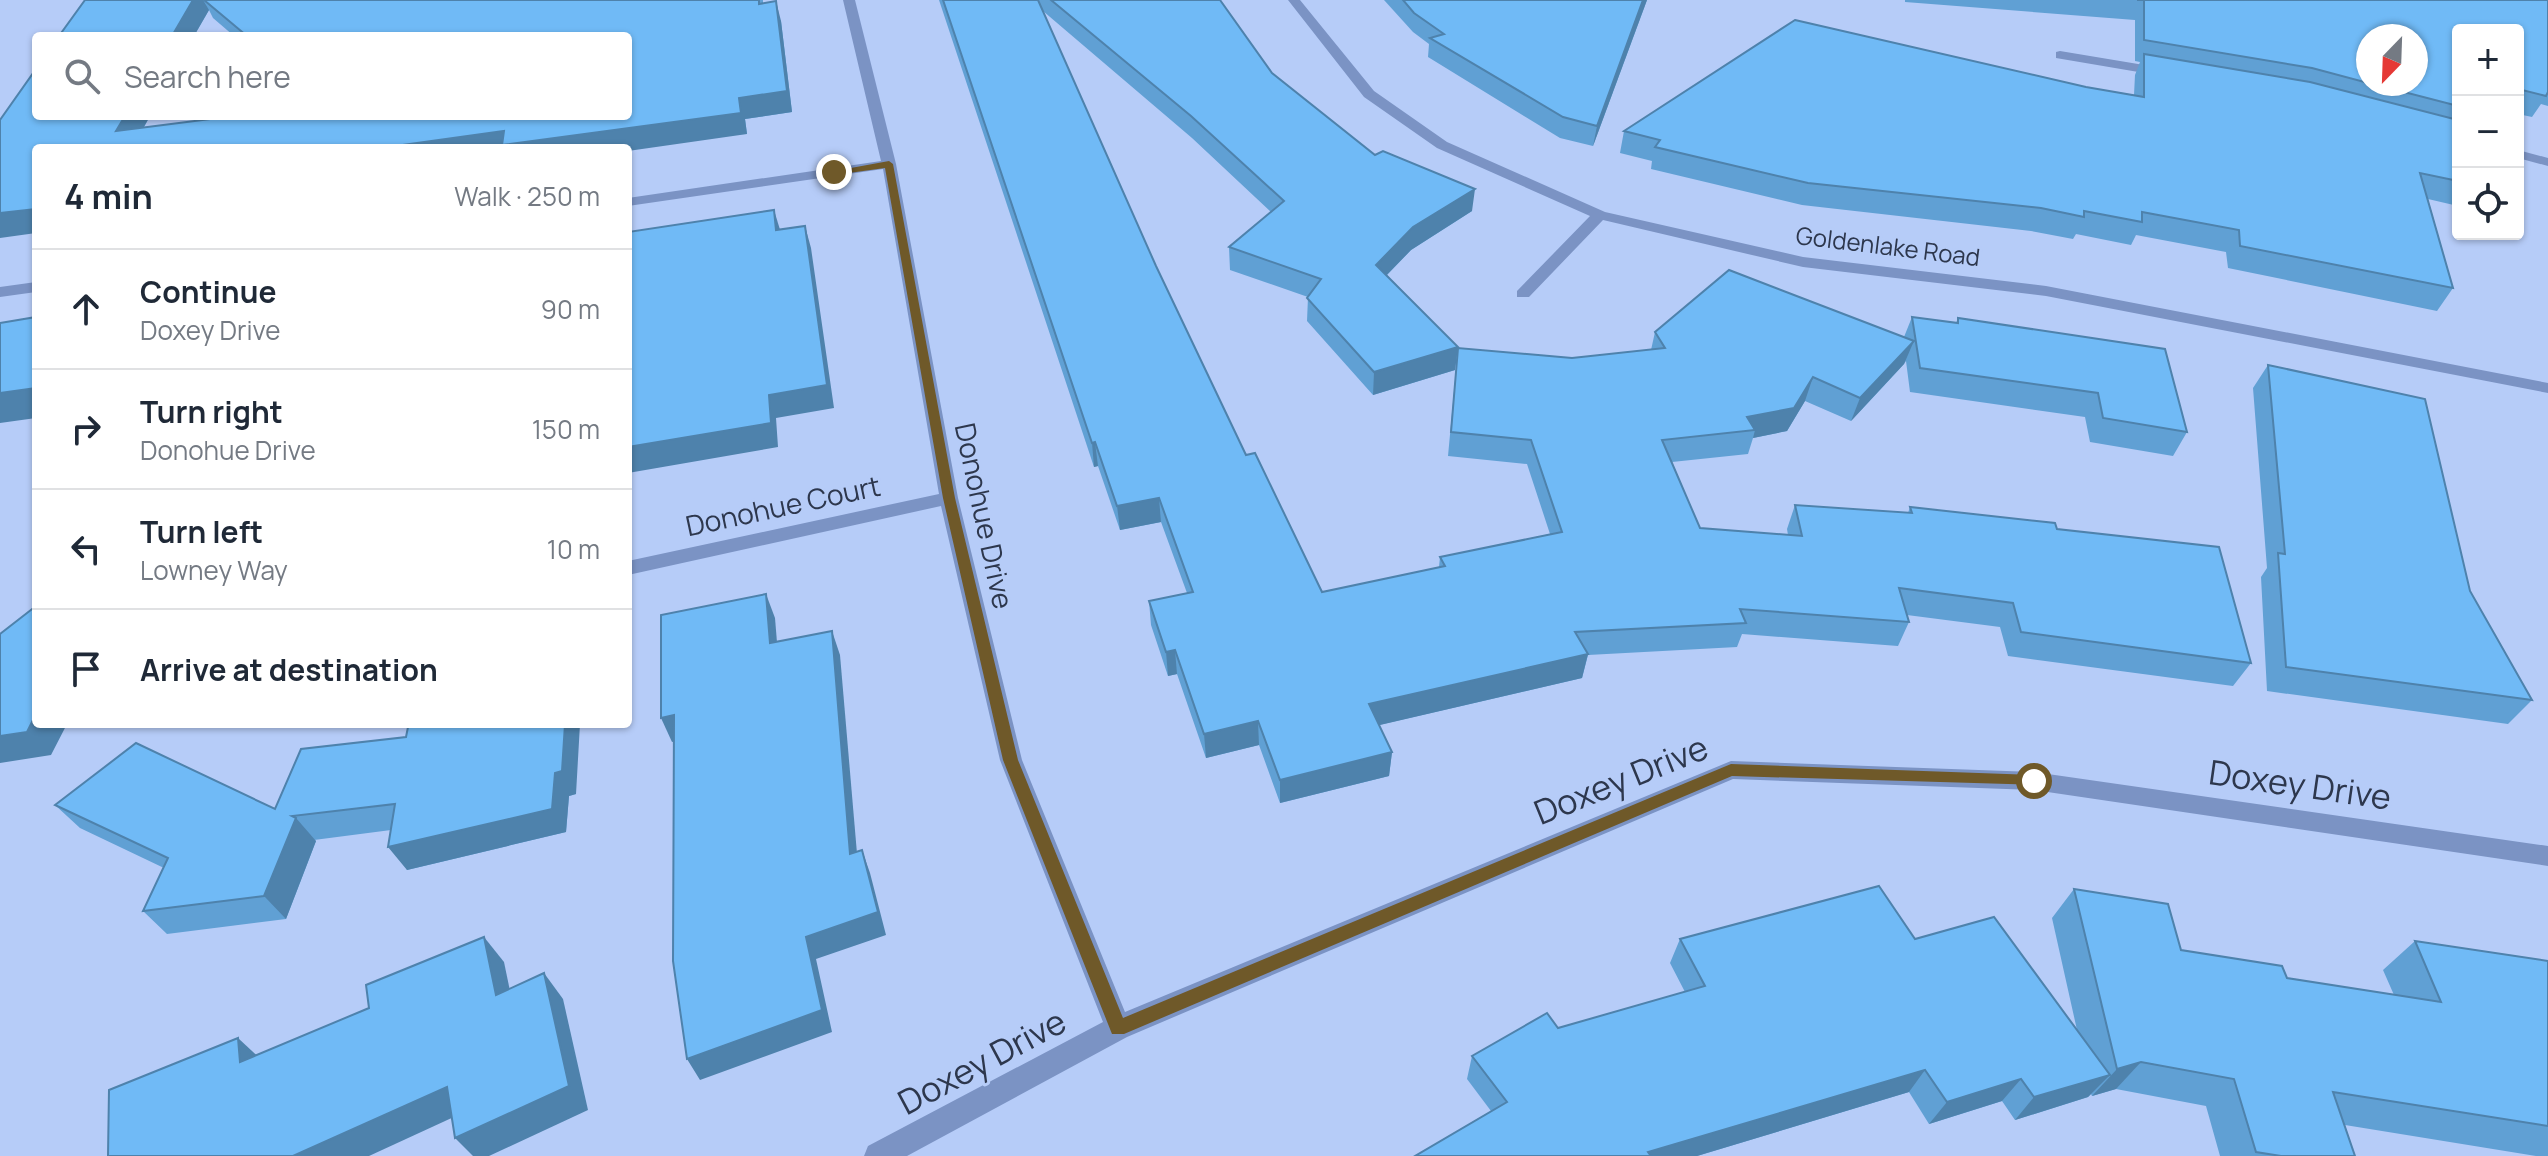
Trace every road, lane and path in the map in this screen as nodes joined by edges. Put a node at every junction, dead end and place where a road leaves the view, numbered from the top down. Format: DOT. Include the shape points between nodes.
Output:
graph roads {
  1 [pos="849,0"];
  2 [pos="1294,0"];
  3 [pos="2060,55"];
  4 [pos="2180,75"];
  5 [pos="2524,156"];
  6 [pos="2548,162"];
  7 [pos="889,164"];
  8 [pos="632,201"];
  9 [pos="1600,215"];
  10 [pos="32,288"];
  11 [pos="0,292"];
  12 [pos="1523,294"];
  13 [pos="2548,388"];
  14 [pos="949,498"];
  15 [pos="632,567"];
  16 [pos="2548,856"];
  17 [pos="1118,1028"];
  18 [pos="878,1156"];
  1 -- 7 [label="street, Donohue Drive"];
  2 -- 9 [label="street, Goldenlake Road" via="1369,94 1442,145"];
  3 -- 4 [label="street"];
  5 -- 6 [label="street"];
  7 -- 8 [label="street"];
  7 -- 14 [label="street, Donohue Drive"];
  9 -- 12 [label="street"];
  9 -- 13 [label="street, Goldenlake Road" via="1803,262 2046,291"];
  10 -- 11 [label="street"];
  14 -- 15 [label="street, Donohue Court"];
  14 -- 17 [label="street, Donohue Drive" via="1011,760"];
  16 -- 17 [label="street, Doxey Drive" via="2034,781 1731,770"];
  17 -- 18 [label="street, Doxey Drive"];
}
